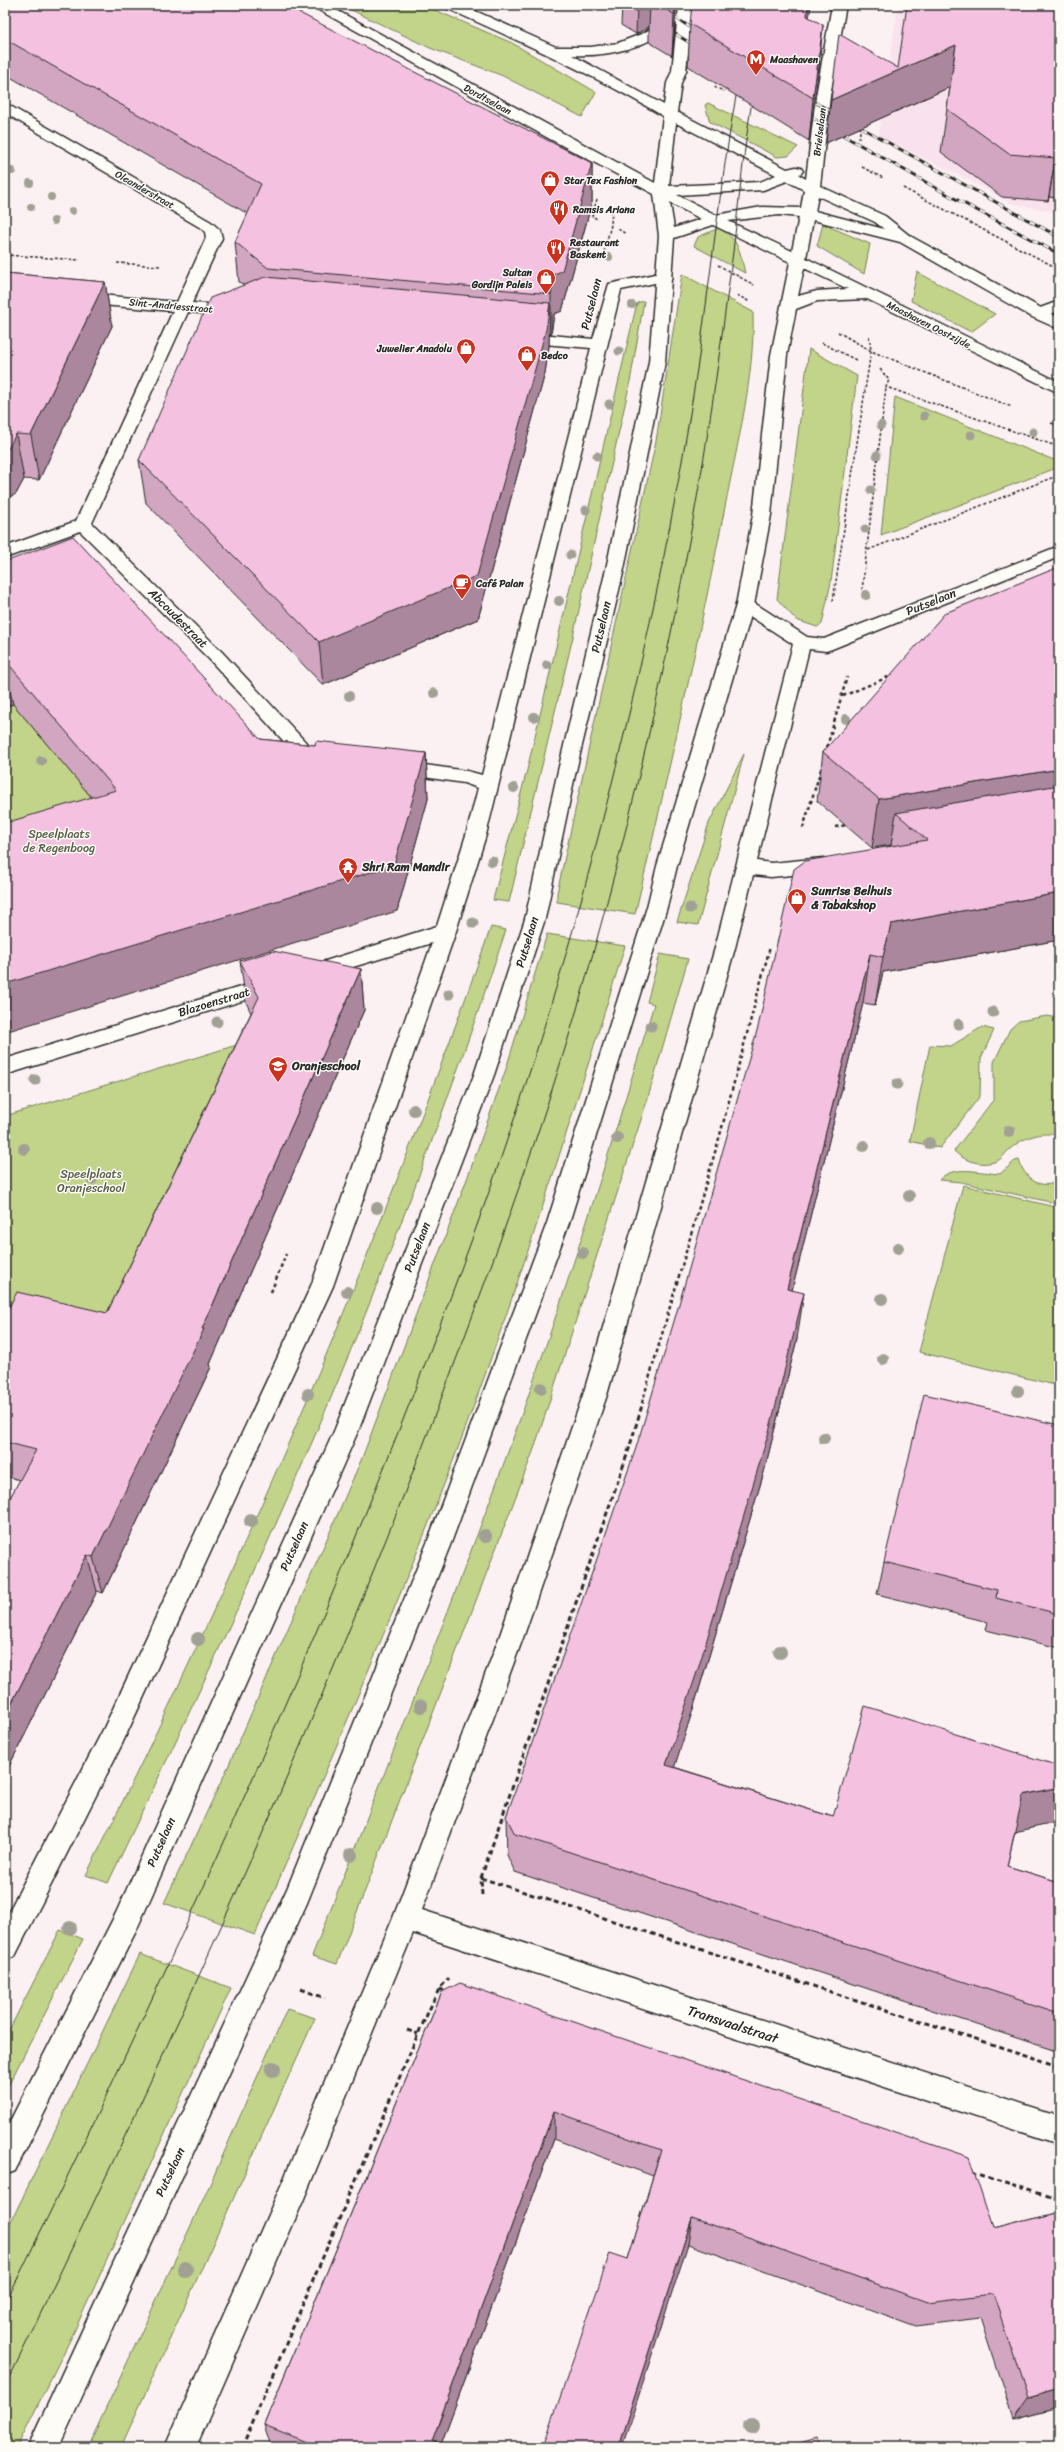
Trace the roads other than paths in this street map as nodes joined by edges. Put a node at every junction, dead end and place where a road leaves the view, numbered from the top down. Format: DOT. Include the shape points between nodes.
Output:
graph roads {
  1 [pos="317,5"];
  2 [pos="451,5"];
  3 [pos="839,5"];
  4 [pos="685,7"];
  5 [pos="542,45"];
  6 [pos="5,107"];
  7 [pos="670,114"];
  8 [pos="817,152"];
  9 [pos="788,176"];
  10 [pos="812,188"];
  11 [pos="661,191"];
  12 [pos="806,214"];
  13 [pos="716,221"];
  14 [pos="667,236"];
  15 [pos="905,239"];
  16 [pos="799,260"];
  17 [pos="664,277"];
  18 [pos="870,294"];
  19 [pos="59,297"];
  20 [pos="183,306"];
  21 [pos="790,306"];
  22 [pos="1059,306"];
  23 [pos="253,312"];
  24 [pos="1038,314"];
  25 [pos="1059,324"];
  26 [pos="503,336"];
  27 [pos="600,344"];
  28 [pos="1059,388"];
  29 [pos="83,524"];
  30 [pos="1059,551"];
  31 [pos="5,553"];
  32 [pos="745,605"];
  33 [pos="802,642"];
  34 [pos="336,761"];
  35 [pos="381,766"];
  36 [pos="489,785"];
  37 [pos="841,862"];
  38 [pos="747,867"];
  39 [pos="446,931"];
  40 [pos="5,1067"];
  41 [pos="406,1918"];
  42 [pos="5,1948"];
  43 [pos="1059,2130"];
  44 [pos="5,2161"];
  45 [pos="43,2447"];
  46 [pos="180,2447"];
  1 -- 11 [label="main road, Dordtselaan"];
  2 -- 5 [label="main road"];
  3 -- 8 [label="main road, Brielselaan" via="823,96"];
  4 -- 5 [label="main road" via="665,27 626,45 581,52"];
  4 -- 7 [label="main road" via="679,71 674,83"];
  5 -- 7 [label="main road" via="620,84"];
  6 -- 20 [label="main road, Oleanderstraat" via="212,230 214,238"];
  7 -- 9 [label="main road"];
  7 -- 11 [label="main road"];
  8 -- 9 [label="main road"];
  8 -- 10 [label="main road, Brielselaan"];
  9 -- 10 [label="main road"];
  9 -- 11 [label="main road" via="763,186"];
  10 -- 12 [label="main road, Brielselaan"];
  10 -- 15 [label="main road" via="880,219"];
  11 -- 13 [label="main road, Dordtselaan"];
  11 -- 14 [label="main road, Putselaan"];
  12 -- 13 [label="main road" via="766,211"];
  12 -- 15 [label="main road"];
  12 -- 16 [label="main road, Brielselaan"];
  13 -- 14 [label="main road"];
  13 -- 16 [label="main road, Dordtselaan"];
  14 -- 17 [label="main road, Putselaan"];
  15 -- 24 [label="main road"];
  16 -- 18 [label="main road, Maashaven Oostzijde"];
  16 -- 21 [label="main road, Putselaan"];
  17 -- 27 [label="main road, Putselaan" via="614,287"];
  17 -- 44 [label="main road, Putselaan" via="657,362 615,569 535,919 484,1075 347,1429 126,1922"];
  18 -- 21 [label="main road" via="816,295"];
  18 -- 28 [label="main road, Maashaven Oostzijde"];
  19 -- 20 [label="main road, Sint-Andriesstraat"];
  20 -- 23 [label="main road, Sint-Andriesstraat"];
  20 -- 29 [label="main road"];
  21 -- 32 [label="main road, Putselaan" via="779,355 762,515"];
  22 -- 24 [label="main road"];
  24 -- 25 [label="main road"];
  26 -- 27 [label="main road"];
  27 -- 36 [label="main road, Putselaan"];
  29 -- 31 [label="main road"];
  29 -- 34 [label="main road, Abcoudestraat" via="216,656 305,753"];
  30 -- 33 [label="main road, Putselaan" via="826,645"];
  32 -- 33 [label="main road, Putselaan"];
  32 -- 45 [label="main road, Putselaan" via="657,907 558,1222 439,1543 298,1894"];
  33 -- 38 [label="main road"];
  35 -- 36 [label="main road" via="468,777"];
  36 -- 39 [label="main road, Putselaan"];
  37 -- 38 [label="main road" via="771,870"];
  38 -- 41 [label="main road" via="694,1059 595,1395 511,1638"];
  39 -- 40 [label="main road, Blazoenstraat"];
  39 -- 42 [label="main road, Putselaan" via="322,1286 113,1736"];
  41 -- 43 [label="main road, Transvaalstraat"];
  41 -- 46 [label="main road" via="293,2191"];
}
